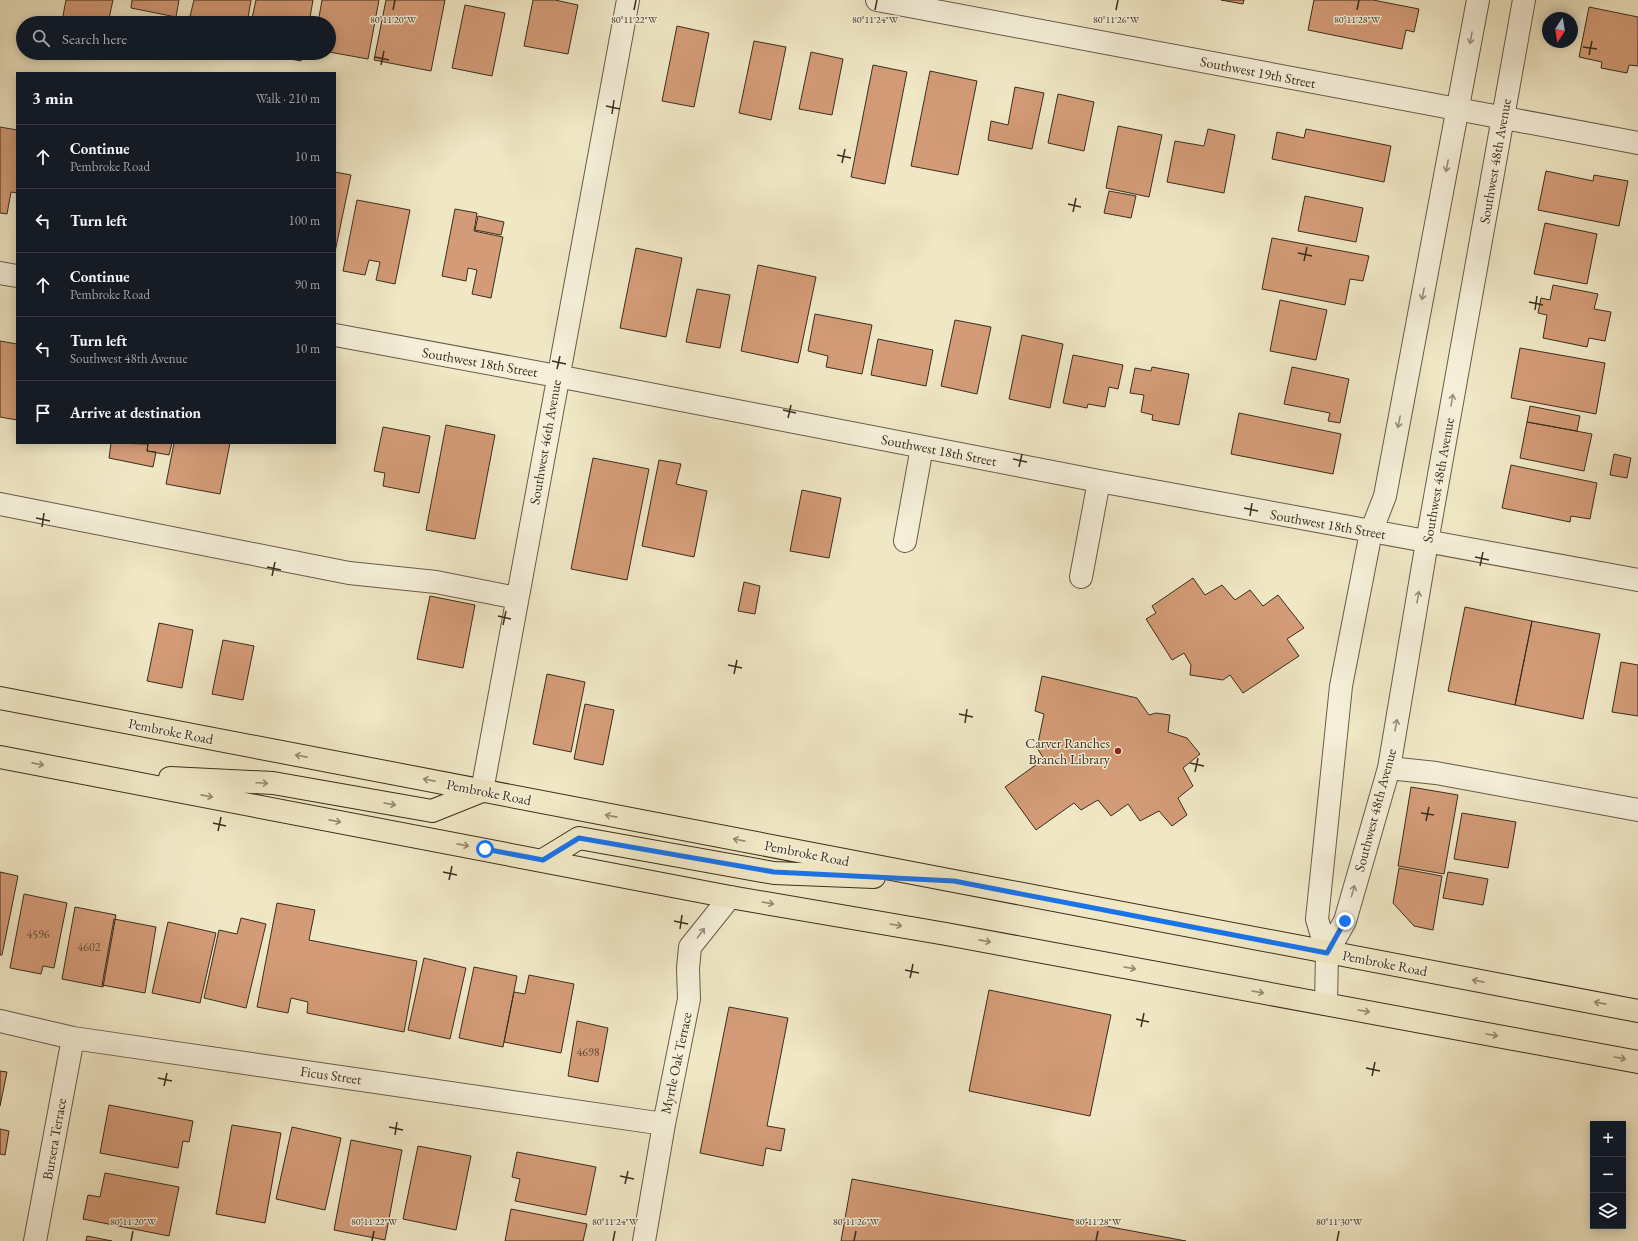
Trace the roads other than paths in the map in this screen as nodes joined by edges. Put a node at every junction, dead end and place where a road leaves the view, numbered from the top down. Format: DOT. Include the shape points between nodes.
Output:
graph roads {
  1 [pos="628,0"];
  2 [pos="877,0"];
  3 [pos="1478,0"];
  4 [pos="1524,0"];
  5 [pos="1458,110"];
  6 [pos="1502,119"];
  7 [pos="1638,143"];
  8 [pos="0,273"];
  9 [pos="16,276"];
  10 [pos="336,335"];
  11 [pos="558,376"];
  12 [pos="922,447"];
  13 [pos="1098,481"];
  14 [pos="0,504"];
  15 [pos="1371,532"];
  16 [pos="905,541"];
  17 [pos="1427,542"];
  18 [pos="1081,577"];
  19 [pos="1638,580"];
  20 [pos="517,598"];
  21 [pos="0,698"];
  22 [pos="0,757"];
  23 [pos="1389,768"];
  24 [pos="83,773"];
  25 [pos="482,791"];
  26 [pos="1638,810"];
  27 [pos="543,860"];
  28 [pos="954,881"];
  29 [pos="730,897"];
  30 [pos="1327,953"];
  31 [pos="1326,1004"];
  32 [pos="1638,1011"];
  33 [pos="0,1021"];
  34 [pos="73,1038"];
  35 [pos="1638,1062"];
  36 [pos="664,1124"];
  37 [pos="35,1241"];
  38 [pos="644,1241"];
  1 -- 11 [label="street, Southwest 46th Avenue"];
  2 -- 5 [label="street, Southwest 19th Street"];
  3 -- 5 [label="street, Southwest 48th Avenue, one-way"];
  4 -- 6 [label="street, Southwest 48th Avenue"];
  5 -- 6 [label="street, Southwest 19th Street"];
  5 -- 15 [label="street, Southwest 48th Avenue, one-way" via="1385,496"];
  6 -- 7 [label="street, Southwest 19th Street"];
  17 -- 6 [label="street, Southwest 48th Avenue, one-way"];
  8 -- 9 [label="street"];
  10 -- 11 [label="street, Southwest 18th Street"];
  11 -- 12 [label="street, Southwest 18th Street"];
  11 -- 20 [label="street, Southwest 46th Avenue"];
  12 -- 13 [label="street, Southwest 18th Street"];
  12 -- 16 [label="street"];
  13 -- 15 [label="street, Southwest 18th Street"];
  13 -- 18 [label="street"];
  14 -- 20 [label="street" via="348,573 436,582"];
  15 -- 17 [label="street, Southwest 18th Street"];
  15 -- 30 [label="street, Southwest 48th Avenue" via="1341,686 1317,919"];
  17 -- 19 [label="street, Southwest 18th Street"];
  23 -- 17 [label="street, Southwest 48th Avenue, one-way"];
  20 -- 25 [label="street, Southwest 46th Avenue"];
  25 -- 21 [label="main road, Pembroke Road, one-way"];
  22 -- 24 [label="main road, one-way"];
  23 -- 26 [label="street" via="1436,773"];
  30 -- 23 [label="street, Southwest 48th Avenue, one-way" via="1345,921"];
  24 -- 25 [label="main road, one-way" via="273,783 432,811"];
  24 -- 27 [label="main road, one-way"];
  28 -- 25 [label="main road, Pembroke Road, one-way"];
  27 -- 28 [label="main road" via="579,838 774,872"];
  27 -- 29 [label="main road"];
  28 -- 30 [label="main road, Pembroke Road"];
  29 -- 31 [label="main road, one-way"];
  36 -- 29 [label="street, Myrtle Oak Terrace, one-way" via="690,999 690,947"];
  30 -- 31 [label="street, Southwest 48th Avenue"];
  32 -- 30 [label="main road, Pembroke Road, one-way"];
  31 -- 35 [label="main road, one-way"];
  33 -- 34 [label="street, Ficus Street"];
  34 -- 36 [label="street, Ficus Street"];
  34 -- 37 [label="street, Bursera Terrace"];
  36 -- 38 [label="street, Myrtle Oak Terrace"];
}
